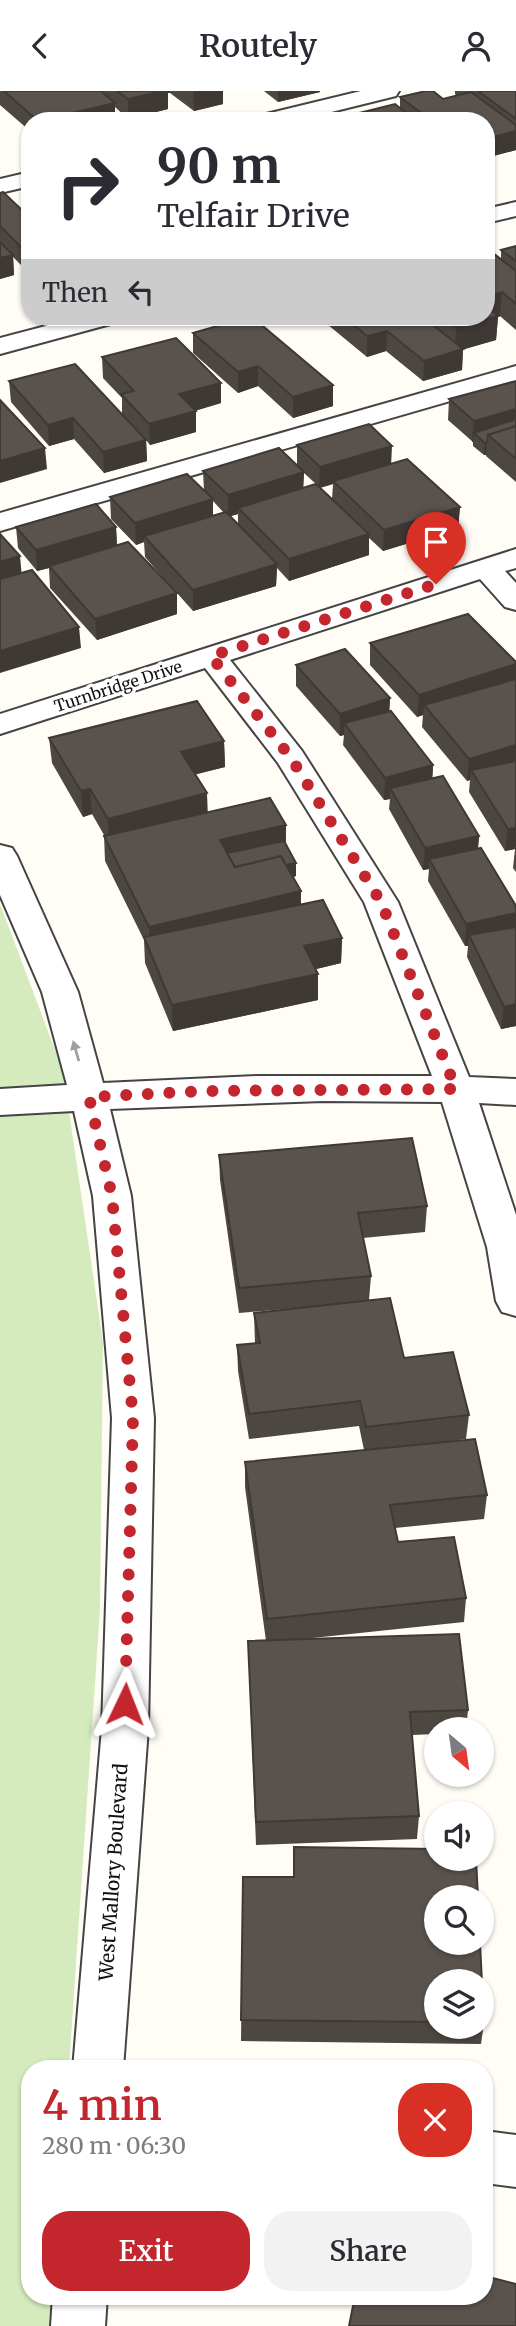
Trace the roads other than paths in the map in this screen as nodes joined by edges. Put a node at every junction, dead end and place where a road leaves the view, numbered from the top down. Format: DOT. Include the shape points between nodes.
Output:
graph roads {
  1 [pos="388,91"];
  2 [pos="303,112"];
  3 [pos="21,181"];
  4 [pos="0,186"];
  5 [pos="516,209"];
  6 [pos="495,214"];
  7 [pos="74,326"];
  8 [pos="0,346"];
  9 [pos="516,374"];
  10 [pos="0,522"];
  11 [pos="516,558"];
  12 [pos="486,568"];
  13 [pos="516,601"];
  14 [pos="211,656"];
  15 [pos="0,724"];
  16 [pos="0,856"];
  17 [pos="456,1089"];
  18 [pos="516,1092"];
  19 [pos="89,1097"];
  20 [pos="0,1102"];
  21 [pos="516,1301"];
  22 [pos="99,2060"];
  23 [pos="493,2158"];
  24 [pos="516,2161"];
  25 [pos="79,2305"];
  26 [pos="78,2326"];
  1 -- 2 [label="street"];
  3 -- 4 [label="street"];
  5 -- 6 [label="street"];
  7 -- 8 [label="street"];
  9 -- 10 [label="street"];
  11 -- 12 [label="street, Turnbridge Drive"];
  12 -- 13 [label="street"];
  12 -- 14 [label="street, Turnbridge Drive"];
  14 -- 15 [label="street, Turnbridge Drive"];
  14 -- 17 [label="street" via="291,758 381,902"];
  19 -- 16 [label="street, West Mallory Boulevard, one-way" via="60,992"];
  17 -- 18 [label="street"];
  17 -- 19 [label="street"];
  17 -- 21 [label="street" via="507,1247"];
  19 -- 20 [label="street"];
  19 -- 22 [label="street, West Mallory Boulevard" via="112,1196 133,1418 125,1728"];
  23 -- 24 [label="street"];
  25 -- 26 [label="street"];
}
